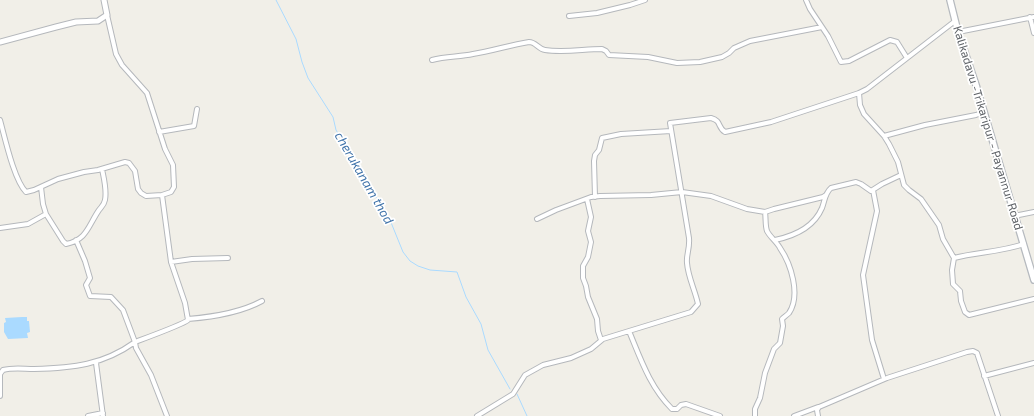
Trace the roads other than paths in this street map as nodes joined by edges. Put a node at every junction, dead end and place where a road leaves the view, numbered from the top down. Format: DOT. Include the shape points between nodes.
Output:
graph roads {
  1 [pos="104,0"];
  2 [pos="645,0"];
  3 [pos="806,0"];
  4 [pos="950,0"];
  5 [pos="107,15"];
  6 [pos="569,16"];
  7 [pos="1032,17"];
  8 [pos="955,21"];
  9 [pos="822,27"];
  10 [pos="958,32"];
  11 [pos="1034,33"];
  12 [pos="0,42"];
  13 [pos="907,58"];
  14 [pos="432,60"];
  15 [pos="859,93"];
  16 [pos="197,109"];
  17 [pos="984,112"];
  18 [pos="0,120"];
  19 [pos="672,131"];
  20 [pos="159,132"];
  21 [pos="884,136"];
  22 [pos="102,169"];
  23 [pos="901,175"];
  24 [pos="41,187"];
  25 [pos="873,190"];
  26 [pos="682,192"];
  27 [pos="162,195"];
  28 [pos="826,195"];
  29 [pos="595,197"];
  30 [pos="587,199"];
  31 [pos="766,212"];
  32 [pos="1034,212"];
  33 [pos="46,214"];
  34 [pos="1014,216"];
  35 [pos="537,219"];
  36 [pos="0,228"];
  37 [pos="76,240"];
  38 [pos="775,240"];
  39 [pos="1024,244"];
  40 [pos="228,258"];
  41 [pos="954,258"];
  42 [pos="171,262"];
  43 [pos="1034,280"];
  44 [pos="1034,299"];
  45 [pos="262,302"];
  46 [pos="188,319"];
  47 [pos="629,331"];
  48 [pos="601,340"];
  49 [pos="135,342"];
  50 [pos="96,363"];
  51 [pos="1034,363"];
  52 [pos="984,376"];
  53 [pos="884,379"];
  54 [pos="0,396"];
  55 [pos="819,407"];
  56 [pos="103,414"];
  57 [pos="88,416"];
  58 [pos="167,416"];
  59 [pos="477,416"];
  60 [pos="720,416"];
  61 [pos="755,416"];
  62 [pos="794,416"];
  63 [pos="818,416"];
  64 [pos="998,416"];
  1 -- 5 [label="street"];
  2 -- 6 [label="street" via="597,13"];
  3 -- 9 [label="street"];
  4 -- 8 [label="main road, Kalikadavu -Trikaripur - Payannur Road"];
  5 -- 12 [label="street" via="98,21 76,22"];
  5 -- 20 [label="street" via="116,54 122,65 147,93"];
  7 -- 10 [label="street"];
  7 -- 11 [label="street"];
  8 -- 10 [label="main road, Kalikadavu -Trikaripur - Payannur Road"];
  8 -- 13 [label="street"];
  9 -- 13 [label="street" via="841,62 849,61 893,40"];
  9 -- 14 [label="street" via="750,42 734,48 722,57 686,64 648,57 609,55 602,49 542,50 534,42"];
  10 -- 17 [label="main road, Kalikadavu -Trikaripur - Payannur Road"];
  13 -- 15 [label="street"];
  15 -- 19 [label="street" via="771,122 725,132 720,123 711,118 670,123"];
  15 -- 21 [label="street" via="864,114"];
  16 -- 20 [label="street" via="194,126"];
  17 -- 21 [label="street"];
  17 -- 34 [label="main road, Kalikadavu -Trikaripur - Payannur Road"];
  18 -- 24 [label="street" via="22,188 26,192"];
  19 -- 26 [label="street"];
  19 -- 29 [label="street" via="621,134 602,138 594,161"];
  20 -- 27 [label="street" via="173,165 175,183 171,192"];
  21 -- 23 [label="street" via="898,162"];
  22 -- 24 [label="street" via="58,179"];
  22 -- 27 [label="street" via="129,163 135,171 141,193 146,196"];
  22 -- 37 [label="street" via="106,199 85,234"];
  23 -- 25 [label="street"];
  23 -- 41 [label="street" via="904,184 921,199 939,225 943,239"];
  24 -- 33 [label="street"];
  25 -- 28 [label="street" via="870,192 862,184 852,182 831,188"];
  25 -- 53 [label="street" via="877,211 863,275 872,340"];
  26 -- 29 [label="street"];
  26 -- 31 [label="street" via="712,196 747,209"];
  26 -- 47 [label="street" via="690,247 687,265 698,304 692,312"];
  27 -- 42 [label="street"];
  28 -- 31 [label="street"];
  28 -- 38 [label="street" via="820,212 810,225"];
  29 -- 30 [label="street"];
  30 -- 35 [label="street"];
  30 -- 48 [label="street" via="591,217 588,231 591,242 583,266 583,278 597,319"];
  31 -- 38 [label="street" via="767,230"];
  32 -- 34 [label="street"];
  33 -- 36 [label="street" via="28,224"];
  33 -- 37 [label="street" via="66,244"];
  34 -- 39 [label="main road, Kalikadavu -Trikaripur - Payannur Road"];
  37 -- 49 [label="street" via="90,278 86,285 90,296 111,297 116,301 123,310"];
  38 -- 61 [label="street" via="791,269 795,289 789,313 782,319 780,343 774,349 765,373"];
  39 -- 41 [label="street"];
  39 -- 43 [label="main road, Kalikadavu -Trikaripur - Payannur Road"];
  40 -- 42 [label="street"];
  41 -- 44 [label="street" via="953,284 960,291 964,312 969,314"];
  42 -- 46 [label="street" via="186,303"];
  45 -- 46 [label="street" via="229,313"];
  46 -- 49 [label="street" via="185,323"];
  47 -- 48 [label="street"];
  47 -- 60 [label="street" via="644,369 660,398 674,410 686,404"];
  48 -- 59 [label="street" via="591,349 571,358 543,365 525,375 513,394"];
  49 -- 50 [label="street"];
  49 -- 58 [label="street"];
  50 -- 54 [label="street" via="3,370 0,374"];
  50 -- 56 [label="street"];
  51 -- 52 [label="street"];
  52 -- 53 [label="street" via="977,353 973,351"];
  52 -- 64 [label="street"];
  53 -- 55 [label="street"];
  55 -- 62 [label="street"];
  55 -- 63 [label="street"];
  56 -- 57 [label="street"];
}
